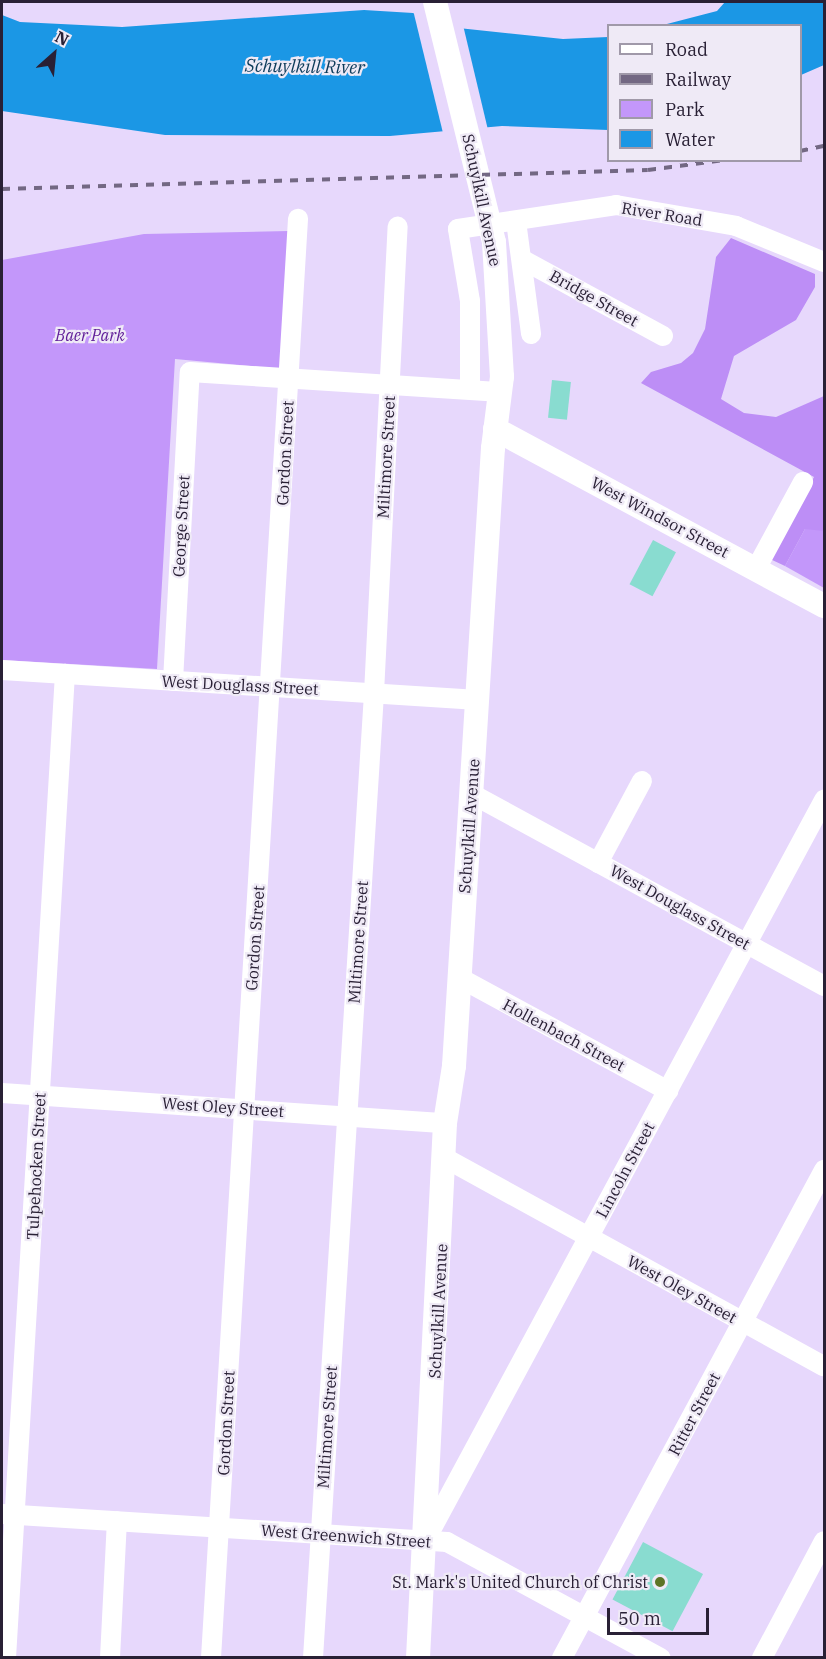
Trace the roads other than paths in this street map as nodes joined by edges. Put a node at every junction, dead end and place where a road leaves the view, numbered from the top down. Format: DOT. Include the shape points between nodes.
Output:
graph roads {
  1 [pos="435,2"];
  2 [pos="298,219"];
  3 [pos="516,220"];
  4 [pos="398,227"];
  5 [pos="458,229"];
  6 [pos="525,261"];
  7 [pos="825,261"];
  8 [pos="531,334"];
  9 [pos="663,336"];
  10 [pos="289,378"];
  11 [pos="389,383"];
  12 [pos="485,390"];
  13 [pos="495,429"];
  14 [pos="803,483"];
  15 [pos="756,569"];
  16 [pos="825,606"];
  17 [pos="2,670"];
  18 [pos="65,674"];
  19 [pos="173,681"];
  20 [pos="273,687"];
  21 [pos="374,693"];
  22 [pos="478,700"];
  23 [pos="642,782"];
  24 [pos="472,794"];
  25 [pos="825,800"];
  26 [pos="598,863"];
  27 [pos="747,944"];
  28 [pos="460,978"];
  29 [pos="825,986"];
  30 [pos="668,1091"];
  31 [pos="2,1093"];
  32 [pos="40,1095"];
  33 [pos="244,1108"];
  34 [pos="346,1116"];
  35 [pos="445,1123"];
  36 [pos="445,1158"];
  37 [pos="825,1170"];
  38 [pos="589,1238"];
  39 [pos="743,1322"];
  40 [pos="825,1366"];
  41 [pos="8,1514"];
  42 [pos="117,1521"];
  43 [pos="219,1528"];
  44 [pos="320,1534"];
  45 [pos="425,1541"];
  46 [pos="825,1541"];
  47 [pos="584,1616"];
  48 [pos="6,1658"];
  49 [pos="110,1658"];
  50 [pos="211,1658"];
  51 [pos="313,1658"];
  52 [pos="418,1658"];
  53 [pos="562,1658"];
  54 [pos="661,1658"];
  55 [pos="762,1658"];
  1 -- 12 [label="main road, Schuylkill Avenue" via="494,242 501,302"];
  2 -- 10 [label="street, Gordon Street"];
  3 -- 5 [label="street, River Road"];
  3 -- 6 [label="street, Schuylkill Avenue"];
  3 -- 7 [label="street, River Road" via="616,206 736,226"];
  4 -- 11 [label="street, Miltimore Street"];
  5 -- 12 [label="street, Schuylkill Avenue"];
  6 -- 8 [label="street, Schuylkill Avenue"];
  6 -- 9 [label="street, Bridge Street"];
  10 -- 11 [label="street"];
  10 -- 19 [label="street, George Street" via="190,372"];
  10 -- 20 [label="street, Gordon Street"];
  11 -- 12 [label="street"];
  11 -- 21 [label="street, Miltimore Street"];
  12 -- 13 [label="main road, Schuylkill Avenue"];
  13 -- 15 [label="main road, West Windsor Street"];
  13 -- 22 [label="main road, Schuylkill Avenue"];
  14 -- 15 [label="street"];
  15 -- 16 [label="main road, West Windsor Street"];
  17 -- 18 [label="street, West Douglass Street"];
  18 -- 19 [label="street, West Douglass Street"];
  18 -- 32 [label="street, Tulpehocken Street"];
  19 -- 20 [label="street, West Douglass Street"];
  20 -- 21 [label="street, West Douglass Street"];
  20 -- 33 [label="street, Gordon Street"];
  21 -- 22 [label="street, West Douglass Street"];
  21 -- 34 [label="street, Miltimore Street"];
  22 -- 24 [label="main road, Schuylkill Avenue"];
  23 -- 26 [label="street"];
  24 -- 26 [label="street, West Douglass Street"];
  24 -- 28 [label="main road, Schuylkill Avenue"];
  25 -- 27 [label="street, Lincoln Street"];
  26 -- 27 [label="street, West Douglass Street"];
  27 -- 29 [label="street, West Douglass Street"];
  27 -- 30 [label="street, Lincoln Street"];
  28 -- 30 [label="street, Hollenbach Street"];
  28 -- 35 [label="main road, Schuylkill Avenue"];
  30 -- 38 [label="street, Lincoln Street"];
  31 -- 32 [label="street, West Oley Street"];
  32 -- 33 [label="street, West Oley Street"];
  32 -- 41 [label="street, Tulpehocken Street"];
  33 -- 34 [label="street, West Oley Street"];
  33 -- 43 [label="street, Gordon Street"];
  34 -- 35 [label="street, West Oley Street"];
  34 -- 44 [label="street, Miltimore Street"];
  35 -- 36 [label="main road, Schuylkill Avenue"];
  36 -- 38 [label="street, West Oley Street"];
  36 -- 45 [label="main road, Schuylkill Avenue"];
  37 -- 39 [label="street, Ritter Street"];
  38 -- 39 [label="street, West Oley Street"];
  38 -- 45 [label="street, Lincoln Street"];
  39 -- 40 [label="street, West Oley Street"];
  39 -- 47 [label="street, Ritter Street"];
  41 -- 42 [label="street, West Greenwich Street"];
  41 -- 48 [label="street, Tulpehocken Street"];
  42 -- 43 [label="street, West Greenwich Street"];
  42 -- 49 [label="street"];
  43 -- 44 [label="street, West Greenwich Street"];
  43 -- 50 [label="street, Gordon Street"];
  44 -- 45 [label="street, West Greenwich Street"];
  44 -- 51 [label="street, Miltimore Street"];
  45 -- 47 [label="street, West Greenwich Street" via="447,1542"];
  45 -- 52 [label="main road, Schuylkill Avenue"];
  46 -- 55 [label="street"];
  47 -- 53 [label="street, Ritter Street"];
  47 -- 54 [label="street, West Greenwich Street"];
}
